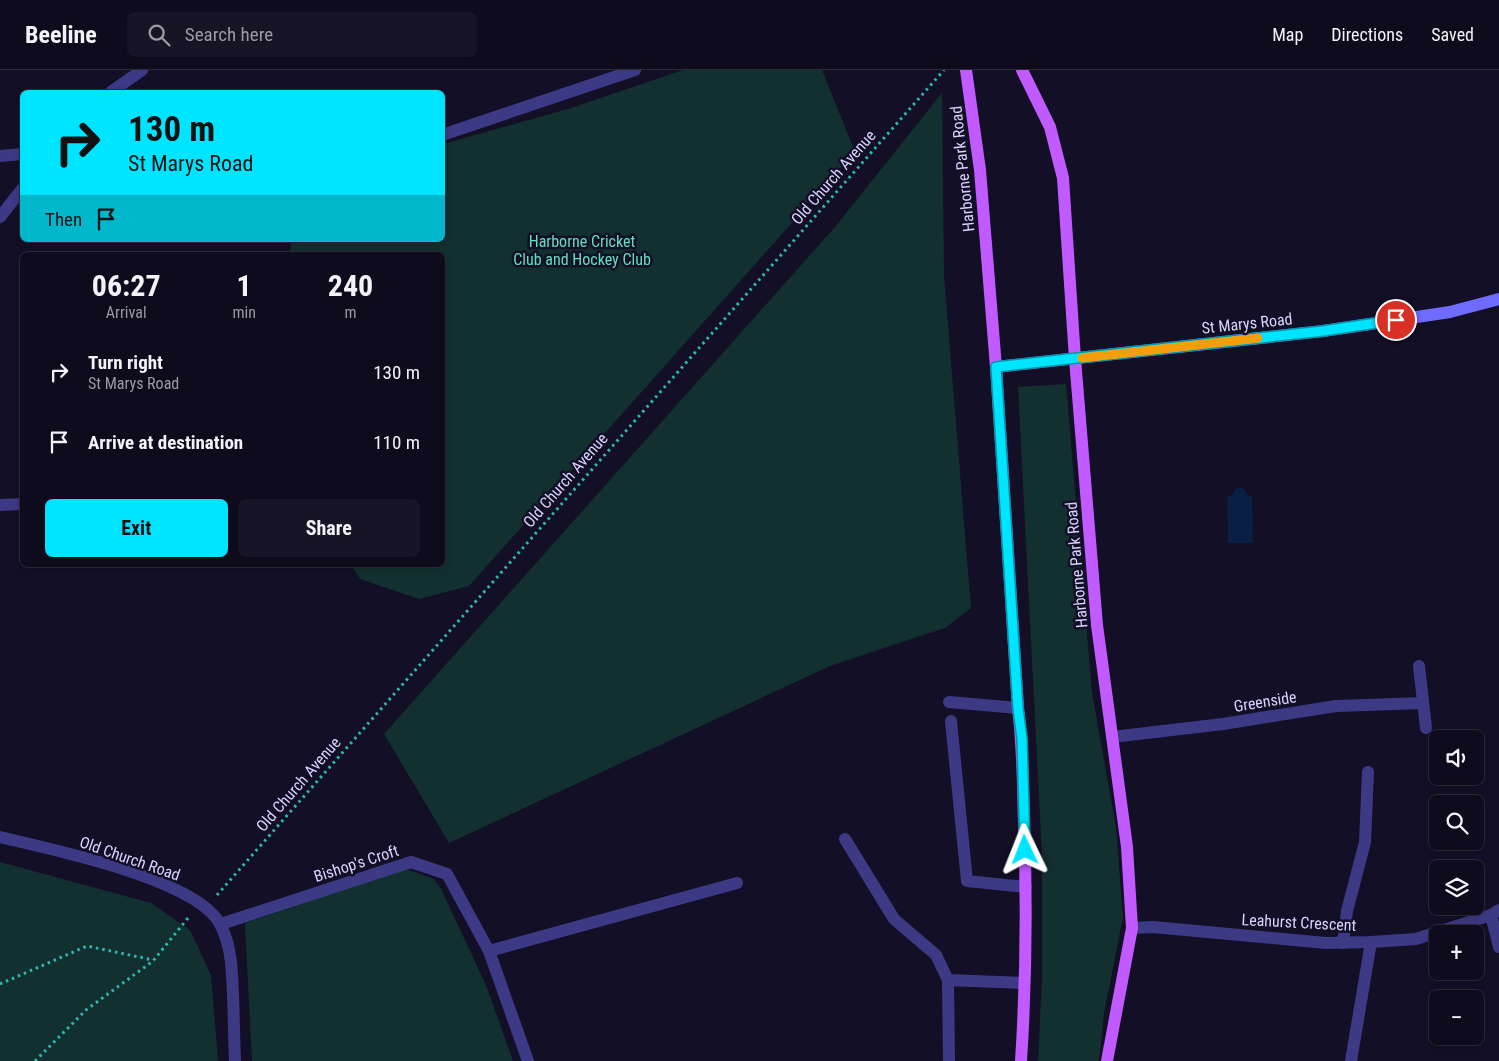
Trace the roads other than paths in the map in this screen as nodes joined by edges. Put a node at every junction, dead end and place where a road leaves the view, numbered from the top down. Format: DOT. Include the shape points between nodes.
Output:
graph roads {
  1 [pos="141,70"];
  2 [pos="635,70"];
  3 [pos="966,70"];
  4 [pos="1022,70"];
  5 [pos="114,90"];
  6 [pos="445,134"];
  7 [pos="20,154"];
  8 [pos="0,156"];
  9 [pos="20,192"];
  10 [pos="0,217"];
  11 [pos="1499,300"];
  12 [pos="1075,358"];
  13 [pos="996,367"];
  14 [pos="20,504"];
  15 [pos="0,505"];
  16 [pos="1419,666"];
  17 [pos="949,702"];
  18 [pos="1423,703"];
  19 [pos="1018,708"];
  20 [pos="952,722"];
  21 [pos="1426,728"];
  22 [pos="1112,737"];
  23 [pos="1368,772"];
  24 [pos="0,837"];
  25 [pos="845,839"];
  26 [pos="737,884"];
  27 [pos="1026,887"];
  28 [pos="1495,913"];
  29 [pos="221,924"];
  30 [pos="1132,928"];
  31 [pos="1371,942"];
  32 [pos="1342,943"];
  33 [pos="1499,948"];
  34 [pos="489,951"];
  35 [pos="948,980"];
  36 [pos="1024,983"];
  37 [pos="235,1061"];
  38 [pos="528,1061"];
  39 [pos="948,1061"];
  40 [pos="1021,1061"];
  41 [pos="1107,1061"];
  42 [pos="1351,1061"];
  1 -- 5 [label="street"];
  2 -- 6 [label="street"];
  3 -- 13 [label="main road, Harborne Park Road" via="980,170"];
  4 -- 12 [label="main road, Harborne Park Road" via="1050,127 1063,178"];
  7 -- 8 [label="street"];
  9 -- 10 [label="street"];
  11 -- 12 [label="street, St Marys Road" via="1450,312 1323,331"];
  12 -- 13 [label="street, St Marys Road"];
  12 -- 22 [label="main road, Harborne Park Road" via="1097,625"];
  13 -- 19 [label="main road, Harborne Park Road"];
  14 -- 15 [label="street"];
  16 -- 18 [label="street"];
  17 -- 19 [label="street"];
  18 -- 21 [label="street"];
  18 -- 22 [label="street, Greenside" via="1336,706"];
  19 -- 27 [label="main road, Harborne Park Road" via="1022,739"];
  20 -- 27 [label="street" via="967,880"];
  22 -- 30 [label="main road, Harborne Park Road" via="1127,847"];
  23 -- 32 [label="street" via="1365,842"];
  24 -- 29 [label="street, Old Church Road" via="103,862 162,883 206,908"];
  25 -- 35 [label="street" via="894,920 936,955"];
  26 -- 34 [label="street"];
  27 -- 36 [label="main road, Harborne Park Road"];
  28 -- 31 [label="street, Leahurst Crescent" via="1416,938"];
  28 -- 33 [label="street, Leahurst Crescent"];
  29 -- 34 [label="street, Bishop's Croft" via="411,862 448,874"];
  29 -- 37 [label="street, Old Church Road" via="231,957"];
  30 -- 32 [label="street, Leahurst Crescent"];
  30 -- 41 [label="main road, Harborne Park Road"];
  31 -- 32 [label="street, Leahurst Crescent"];
  31 -- 42 [label="street"];
  34 -- 38 [label="street, Bishop's Croft"];
  35 -- 36 [label="street"];
  35 -- 39 [label="street"];
  36 -- 40 [label="main road, Harborne Park Road"];
}
